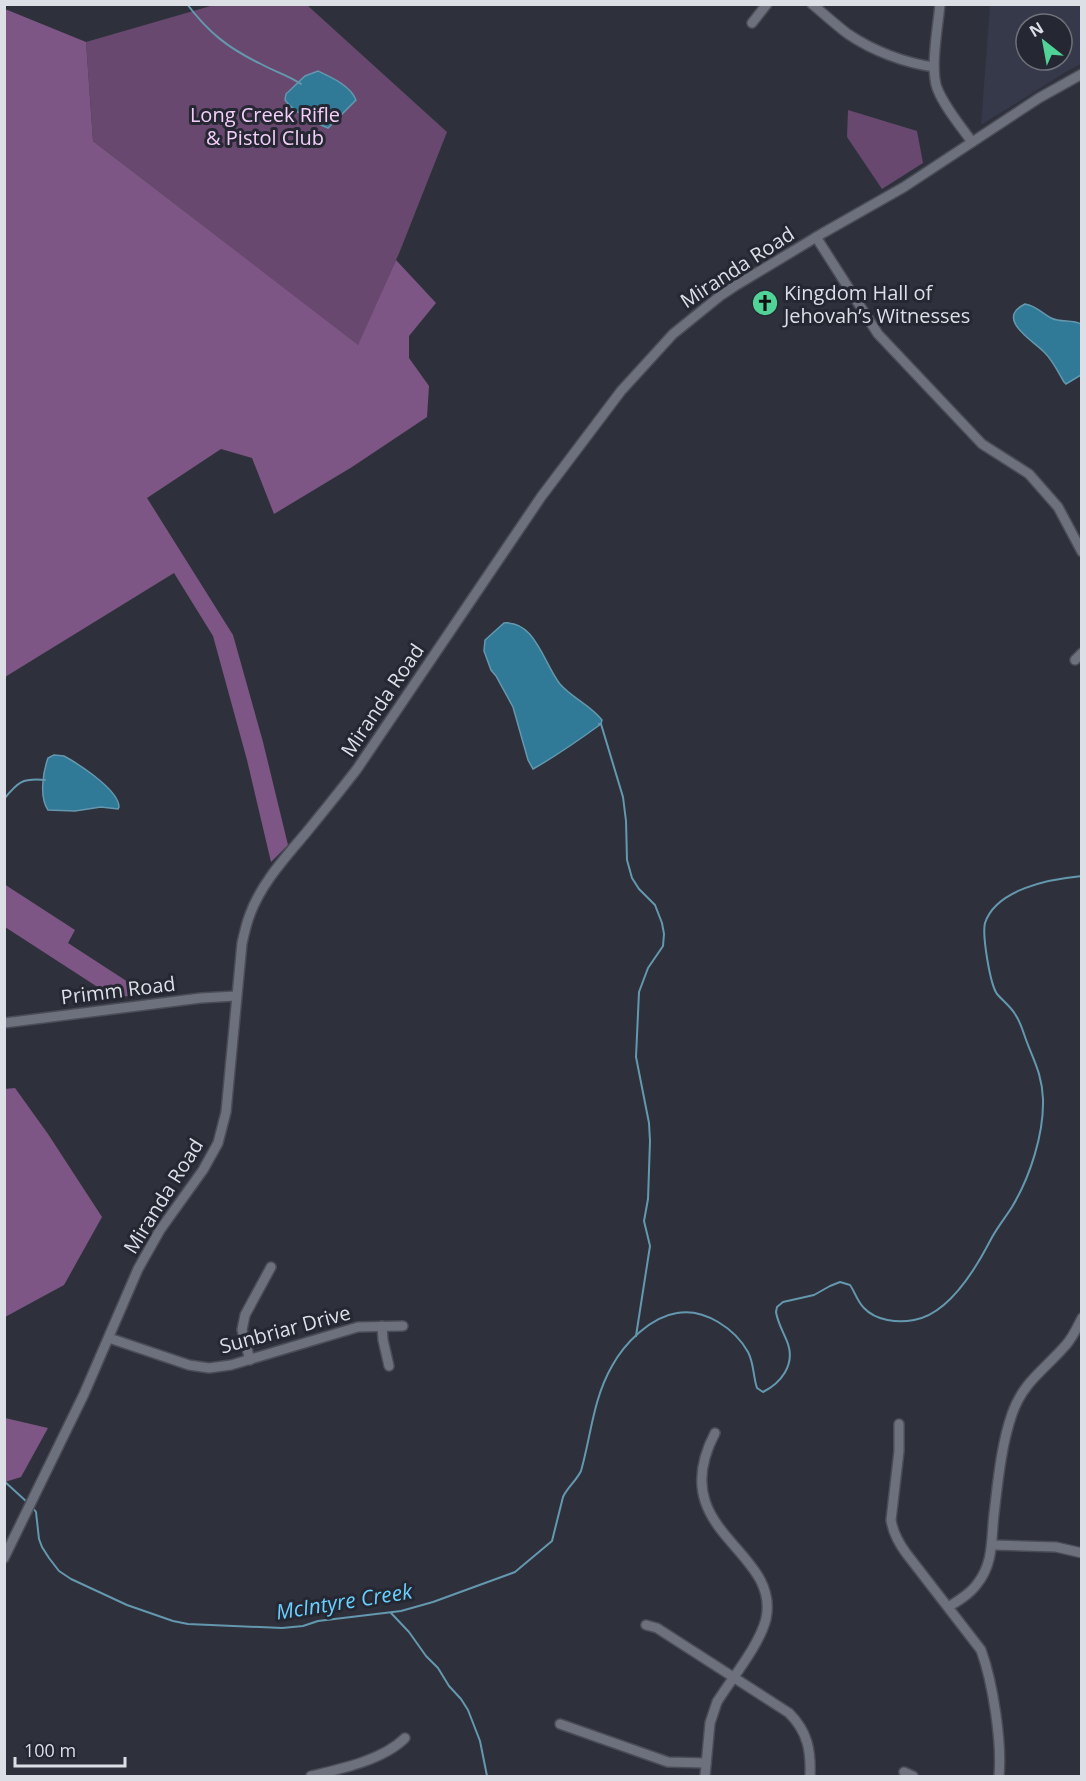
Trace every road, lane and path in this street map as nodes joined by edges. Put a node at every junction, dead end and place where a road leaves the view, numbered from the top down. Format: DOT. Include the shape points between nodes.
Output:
graph roads {
  1 [pos="767,4"];
  2 [pos="812,4"];
  3 [pos="940,4"];
  4 [pos="752,23"];
  5 [pos="934,67"];
  6 [pos="1082,74"];
  7 [pos="972,142"];
  8 [pos="816,237"];
  9 [pos="1082,552"];
  10 [pos="236,996"];
  11 [pos="4,1023"];
  12 [pos="271,1267"];
  13 [pos="1082,1318"];
  14 [pos="382,1326"];
  15 [pos="403,1326"];
  16 [pos="109,1338"];
  17 [pos="250,1360"];
  18 [pos="389,1366"];
  19 [pos="899,1424"];
  20 [pos="715,1433"];
  21 [pos="992,1545"];
  22 [pos="1082,1553"];
  23 [pos="4,1558"];
  24 [pos="948,1607"];
  25 [pos="646,1625"];
  26 [pos="732,1677"];
  27 [pos="560,1724"];
  28 [pos="405,1738"];
  29 [pos="706,1763"];
  30 [pos="311,1776"];
  31 [pos="705,1776"];
  32 [pos="810,1776"];
  33 [pos="999,1776"];
  1 -- 4 [label="street"];
  2 -- 5 [label="street" via="875,49 916,65"];
  3 -- 5 [label="street"];
  5 -- 7 [label="street" via="936,86 944,102"];
  6 -- 7 [label="street, Miranda Road"];
  7 -- 8 [label="street, Miranda Road" via="904,187"];
  8 -- 9 [label="street" via="878,334 982,444 1029,474 1058,507"];
  8 -- 10 [label="street, Miranda Road" via="735,286 684,324 612,404 541,497 357,769 262,889 245,929"];
  10 -- 11 [label="street, Primm Road"];
  10 -- 16 [label="street, Miranda Road" via="226,1112 218,1143 152,1243"];
  12 -- 17 [label="street" via="244,1315 242,1330"];
  13 -- 21 [label="street" via="1067,1345 1021,1392 1012,1413 1003,1447"];
  14 -- 15 [label="street, Sunbriar Drive"];
  14 -- 17 [label="street, Sunbriar Drive" via="345,1330"];
  14 -- 18 [label="street"];
  16 -- 17 [label="street, Sunbriar Drive" via="189,1365 209,1368"];
  16 -- 23 [label="street, Miranda Road"];
  19 -- 24 [label="street" via="893,1530"];
  20 -- 26 [label="street" via="701,1474 704,1501 758,1576 767,1608 761,1632"];
  21 -- 22 [label="street" via="1056,1547"];
  21 -- 24 [label="street" via="988,1565 977,1585"];
  24 -- 33 [label="street" via="981,1650 987,1668 1001,1761"];
  25 -- 26 [label="street" via="657,1628"];
  26 -- 29 [label="street" via="712,1713"];
  26 -- 32 [label="street" via="795,1719 810,1750"];
  27 -- 29 [label="street" via="668,1762"];
  28 -- 30 [label="street" via="386,1753"];
  29 -- 31 [label="street"];
}
